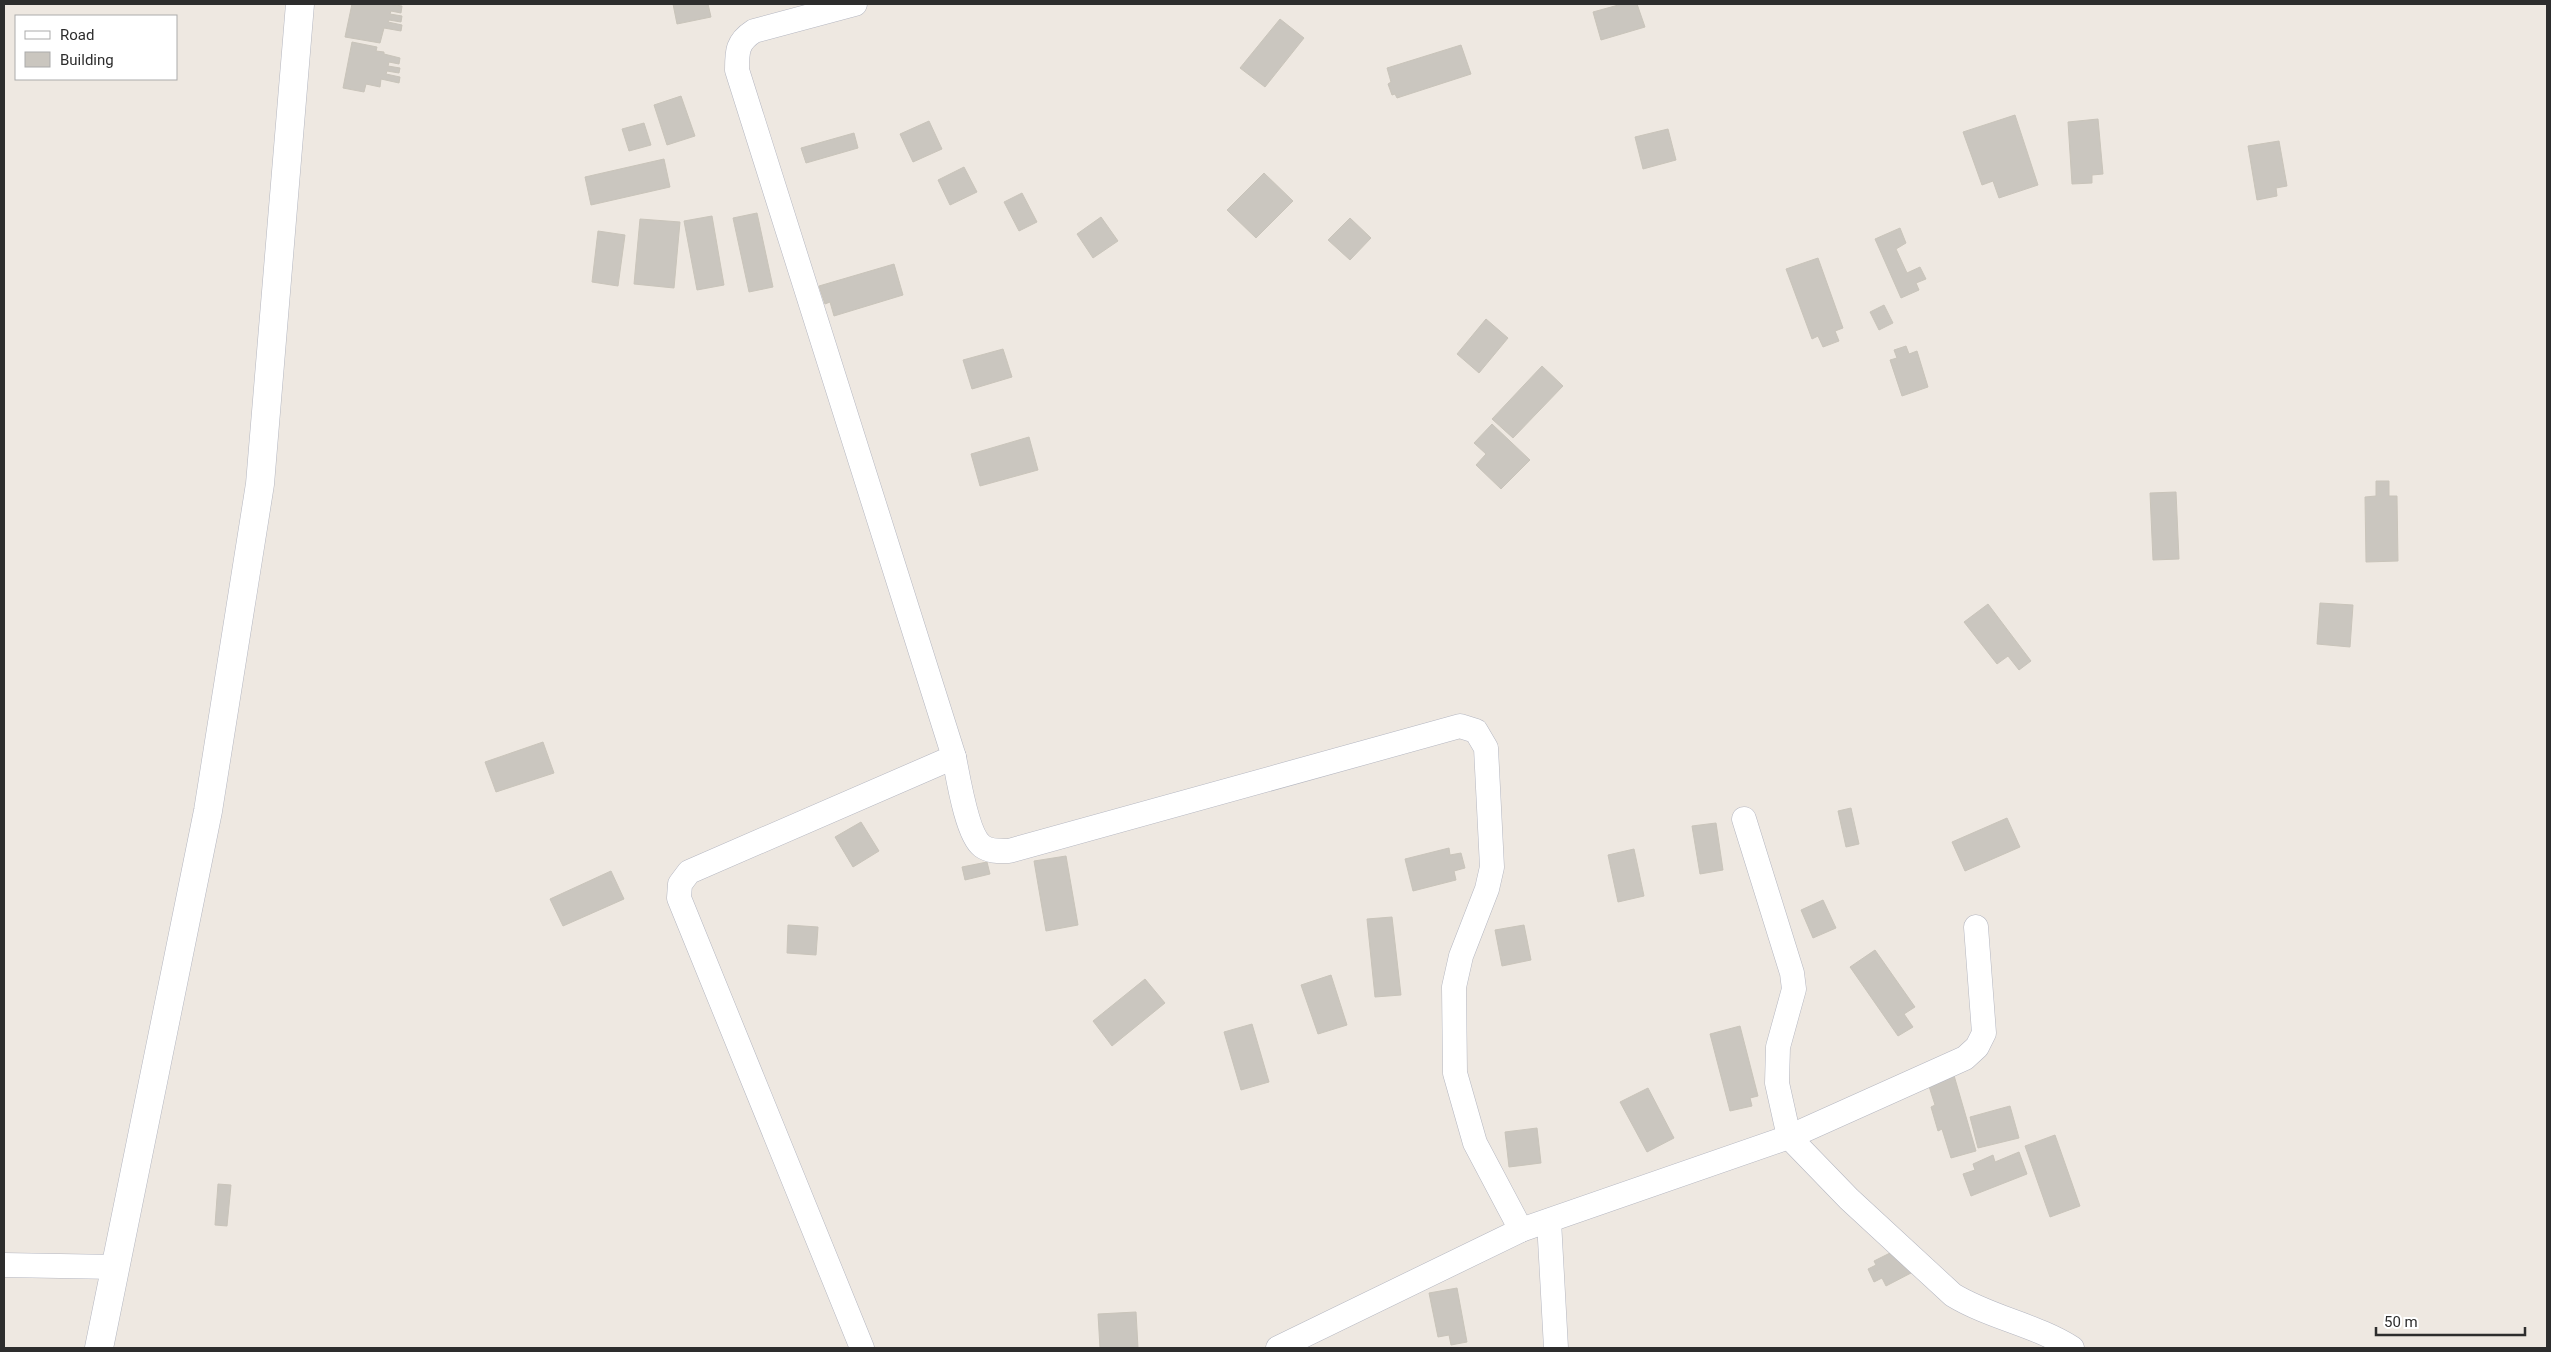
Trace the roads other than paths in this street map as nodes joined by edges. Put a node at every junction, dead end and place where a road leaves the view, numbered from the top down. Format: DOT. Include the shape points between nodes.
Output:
graph roads {
  1 [pos="300,4"];
  2 [pos="855,4"];
  3 [pos="954,757"];
  4 [pos="1744,819"];
  5 [pos="1976,927"];
  6 [pos="1789,1137"];
  7 [pos="1549,1221"];
  8 [pos="1521,1230"];
  9 [pos="4,1265"];
  10 [pos="116,1267"];
  11 [pos="1321,1339"];
  12 [pos="99,1348"];
  13 [pos="862,1348"];
  14 [pos="1278,1348"];
  15 [pos="1556,1348"];
  16 [pos="2072,1348"];
  1 -- 10 [label="main road" via="260,484 208,811"];
  2 -- 3 [label="street" via="754,31 743,38 737,53 737,70"];
  3 -- 8 [label="street" via="973,833 981,846 1009,851 1460,726 1476,731 1486,748 1492,867 1487,889 1461,956 1454,987 1454,1073 1475,1143"];
  3 -- 13 [label="street" via="689,872 680,884 682,907"];
  4 -- 6 [label="street" via="1792,973 1794,989 1778,1047 1777,1083"];
  5 -- 6 [label="street" via="1984,1033 1976,1046 1965,1058"];
  6 -- 7 [label="street"];
  6 -- 16 [label="street" via="1849,1199 1954,1295 2056,1338"];
  7 -- 8 [label="street"];
  7 -- 15 [label="street"];
  8 -- 11 [label="street"];
  9 -- 10 [label="street"];
  10 -- 12 [label="main road"];
  11 -- 14 [label="street"];
}
